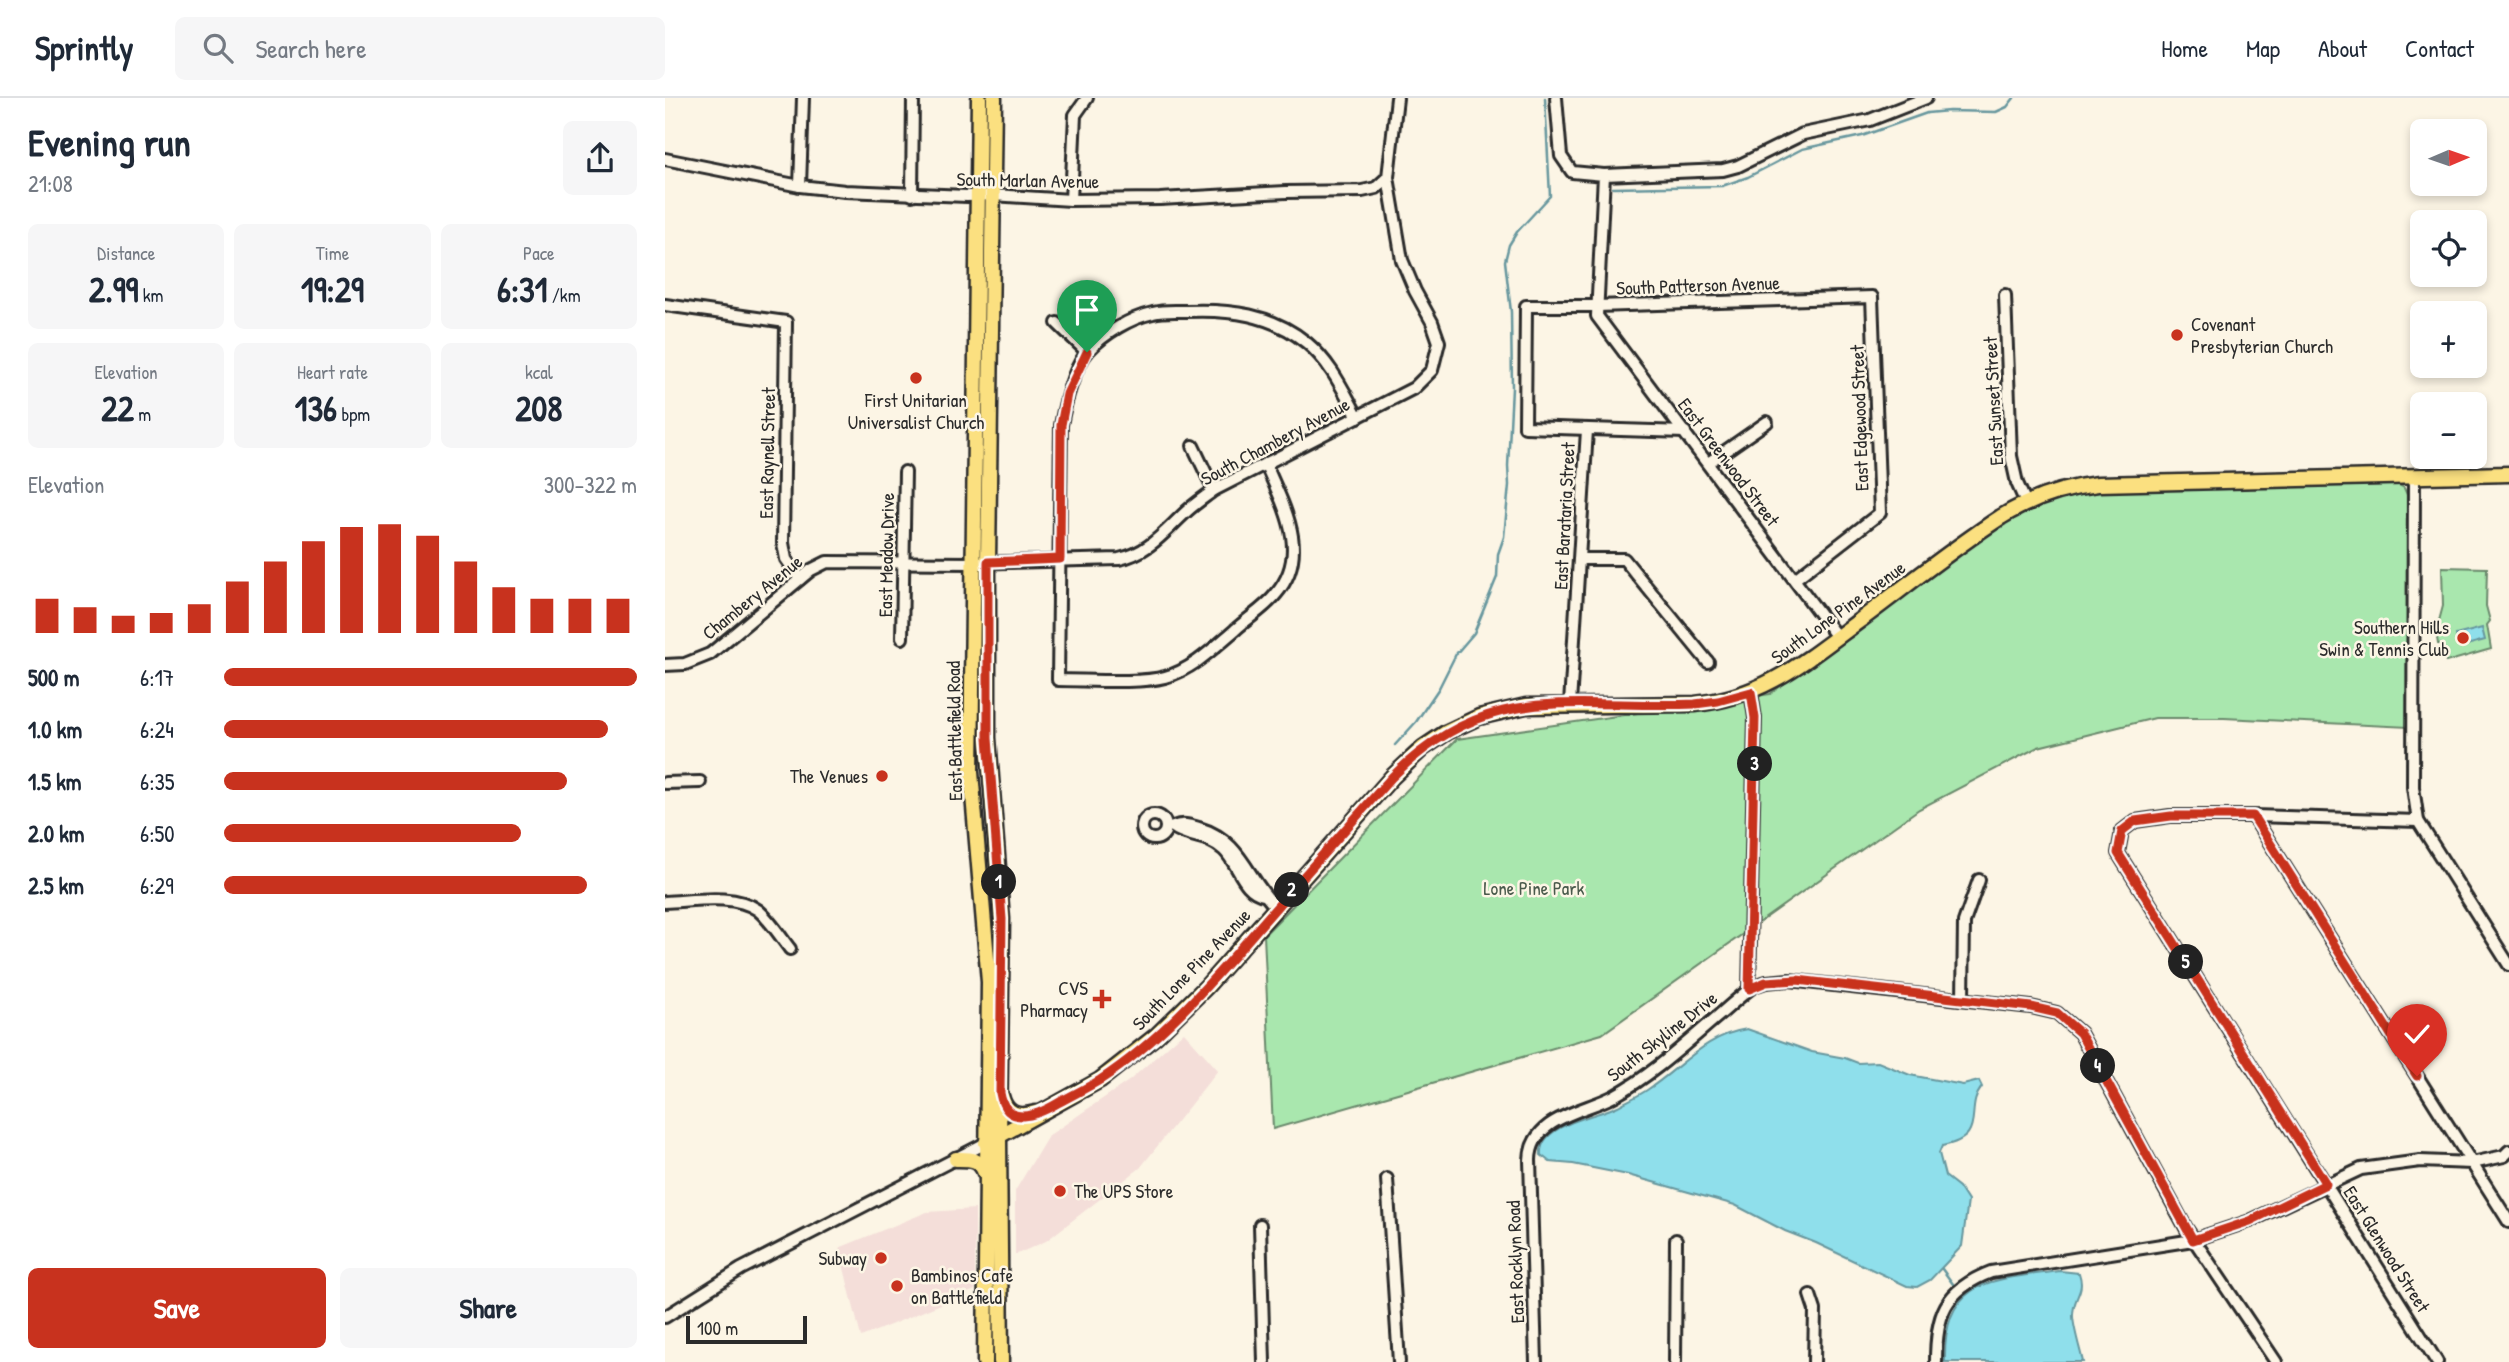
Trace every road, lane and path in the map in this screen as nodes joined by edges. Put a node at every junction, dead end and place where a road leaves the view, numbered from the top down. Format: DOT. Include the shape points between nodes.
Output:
graph roads {
  1 [pos="803,98"];
  2 [pos="913,98"];
  3 [pos="979,98"];
  4 [pos="994,98"];
  5 [pos="1087,98"];
  6 [pos="1397,98"];
  7 [pos="1556,98"];
  8 [pos="1926,98"];
  9 [pos="665,159"];
  10 [pos="1604,175"];
  11 [pos="1388,177"];
  12 [pos="800,186"];
  13 [pos="912,195"];
  14 [pos="993,195"];
  15 [pos="977,197"];
  16 [pos="1072,200"];
  17 [pos="2005,295"];
  18 [pos="1872,297"];
  19 [pos="665,305"];
  20 [pos="1526,306"];
  21 [pos="1597,306"];
  22 [pos="1057,323"];
  23 [pos="1087,352"];
  24 [pos="1358,417"];
  25 [pos="1767,422"];
  26 [pos="1587,430"];
  27 [pos="1685,432"];
  28 [pos="1193,446"];
  29 [pos="1708,463"];
  30 [pos="1266,466"];
  31 [pos="905,472"];
  32 [pos="2509,474"];
  33 [pos="2414,476"];
  34 [pos="1214,490"];
  35 [pos="2026,503"];
  36 [pos="1060,559"];
  37 [pos="1580,559"];
  38 [pos="904,562"];
  39 [pos="981,562"];
  40 [pos="800,579"];
  41 [pos="1795,579"];
  42 [pos="1837,637"];
  43 [pos="902,638"];
  44 [pos="1708,662"];
  45 [pos="665,665"];
  46 [pos="1751,692"];
  47 [pos="1570,704"];
  48 [pos="699,782"];
  49 [pos="665,783"];
  50 [pos="2253,816"];
  51 [pos="2418,821"];
  52 [pos="1169,827"];
  53 [pos="1979,880"];
  54 [pos="665,902"];
  55 [pos="1276,907"];
  56 [pos="790,949"];
  57 [pos="2509,965"];
  58 [pos="1749,989"];
  59 [pos="1963,999"];
  60 [pos="1000,1093"];
  61 [pos="1050,1108"];
  62 [pos="992,1140"];
  63 [pos="2509,1151"];
  64 [pos="956,1159"];
  65 [pos="1529,1160"];
  66 [pos="2472,1163"];
  67 [pos="986,1179"];
  68 [pos="1387,1179"];
  69 [pos="2326,1184"];
  70 [pos="2509,1222"];
  71 [pos="1260,1225"];
  72 [pos="1676,1240"];
  73 [pos="2193,1240"];
  74 [pos="1810,1295"];
  75 [pos="665,1317"];
  76 [pos="985,1362"];
  77 [pos="1001,1362"];
  78 [pos="1264,1362"];
  79 [pos="1399,1362"];
  80 [pos="1536,1362"];
  81 [pos="1675,1362"];
  82 [pos="1814,1362"];
  83 [pos="1936,1362"];
  84 [pos="2276,1362"];
  85 [pos="2437,1362"];
  1 -- 12 [label="street"];
  2 -- 13 [label="street"];
  3 -- 15 [label="main road, East Battlefield Road"];
  4 -- 14 [label="main road, East Battlefield Road"];
  5 -- 16 [label="street" via="1075,115"];
  6 -- 11 [label="street"];
  7 -- 10 [label="street" via="1565,164 1572,172"];
  8 -- 10 [label="street" via="1870,120 1803,134 1723,170"];
  9 -- 12 [label="street, South Marlan Avenue"];
  10 -- 21 [label="street"];
  11 -- 16 [label="street, South Marlan Avenue" via="1375,188 1362,191"];
  11 -- 24 [label="street, South Chambery Avenue" via="1402,260 1439,342 1431,370 1414,388"];
  12 -- 13 [label="street, South Marlan Avenue"];
  13 -- 15 [label="street, South Marlan Avenue"];
  14 -- 15 [label="street, South Marlan Avenue"];
  14 -- 16 [label="street, South Marlan Avenue"];
  14 -- 39 [label="main road, East Battlefield Road"];
  15 -- 39 [label="main road, East Battlefield Road"];
  17 -- 35 [label="street, East Sunset Street" via="2011,456"];
  18 -- 21 [label="street, South Patterson Avenue"];
  18 -- 41 [label="street, East Edgewood Street" via="1880,513"];
  19 -- 40 [label="street, East Raynell Street" via="786,322 783,543 786,559"];
  20 -- 21 [label="street, South Patterson Avenue"];
  20 -- 26 [label="street, East Barataria Street" via="1525,426"];
  21 -- 27 [label="street, East Greenwood Street" via="1597,316"];
  22 -- 23 [label="street"];
  23 -- 24 [label="street" via="1111,332 1154,312 1250,314 1280,325 1321,356"];
  23 -- 36 [label="street" via="1067,394 1061,425"];
  24 -- 30 [label="street, South Chambery Avenue"];
  25 -- 29 [label="street"];
  26 -- 27 [label="street"];
  26 -- 37 [label="street, East Barataria Street"];
  27 -- 29 [label="street, East Greenwood Street"];
  28 -- 34 [label="street"];
  29 -- 41 [label="street, East Greenwood Street"];
  30 -- 34 [label="street, South Chambery Avenue"];
  30 -- 36 [label="street" via="1290,521 1293,561 1285,580 1275,595 1205,656 1166,677 1058,680"];
  31 -- 38 [label="street, East Meadow Drive"];
  32 -- 33 [label="main road, South Lone Pine Avenue"];
  33 -- 35 [label="main road, South Lone Pine Avenue" via="2098,484 2061,490"];
  33 -- 51 [label="street" via="2413,787"];
  34 -- 36 [label="street, South Chambery Avenue" via="1134,556"];
  35 -- 42 [label="main road, South Lone Pine Avenue"];
  36 -- 39 [label="street, South Chambery Avenue"];
  37 -- 44 [label="street" via="1624,559"];
  37 -- 47 [label="street, East Barataria Street"];
  38 -- 39 [label="street, Chambery Avenue"];
  38 -- 40 [label="street, Chambery Avenue" via="827,562"];
  38 -- 43 [label="street, East Meadow Drive"];
  39 -- 60 [label="main road, East Battlefield Road" via="1002,919"];
  39 -- 62 [label="main road, East Battlefield Road" via="971,772 989,982"];
  40 -- 45 [label="street, Chambery Avenue" via="710,654"];
  41 -- 42 [label="street, East Greenwood Street"];
  42 -- 46 [label="main road, South Lone Pine Avenue" via="1793,670"];
  46 -- 47 [label="main road, South Lone Pine Avenue" via="1695,704"];
  46 -- 58 [label="street" via="1755,731"];
  47 -- 55 [label="main road, South Lone Pine Avenue" via="1502,710 1435,740 1392,777"];
  48 -- 49 [label="street"];
  50 -- 51 [label="street"];
  50 -- 66 [label="street"];
  50 -- 69 [label="street, East Glenwood Street" via="2135,821 2122,831 2118,853"];
  51 -- 57 [label="street"];
  52 -- 55 [label="street" via="1191,825 1211,831 1223,844 1235,848 1254,886 1262,888"];
  53 -- 59 [label="street" via="1964,922"];
  54 -- 56 [label="street" via="729,900 747,904 762,914"];
  55 -- 61 [label="main road, South Lone Pine Avenue" via="1165,1028 1100,1080"];
  58 -- 59 [label="street, South Skyline Drive" via="1766,982 1797,980"];
  58 -- 65 [label="street, South Skyline Drive" via="1634,1083 1548,1125 1535,1139"];
  59 -- 73 [label="street, South Skyline Drive" via="2057,1013 2080,1033"];
  60 -- 61 [label="main road" via="1013,1115"];
  60 -- 62 [label="main road, East Battlefield Road"];
  61 -- 62 [label="main road, South Lone Pine Avenue"];
  62 -- 64 [label="street, South Lone Pine Avenue"];
  62 -- 67 [label="main road, East Battlefield Road"];
  62 -- 77 [label="main road, East Battlefield Road"];
  63 -- 66 [label="street"];
  64 -- 67 [label="main road" via="975,1159"];
  64 -- 75 [label="street, South Lone Pine Avenue" via="741,1269"];
  65 -- 80 [label="street, East Rocklyn Road"];
  66 -- 69 [label="street" via="2420,1161 2361,1169"];
  66 -- 70 [label="street"];
  67 -- 76 [label="main road, East Battlefield Road"];
  68 -- 79 [label="street"];
  69 -- 73 [label="street" via="2250,1221"];
  69 -- 85 [label="street, East Glenwood Street"];
  71 -- 78 [label="street"];
  72 -- 81 [label="street"];
  73 -- 83 [label="street" via="1991,1272 1968,1283 1945,1306 1936,1333"];
  73 -- 84 [label="street"];
  74 -- 82 [label="street" via="1815,1310"];
}
